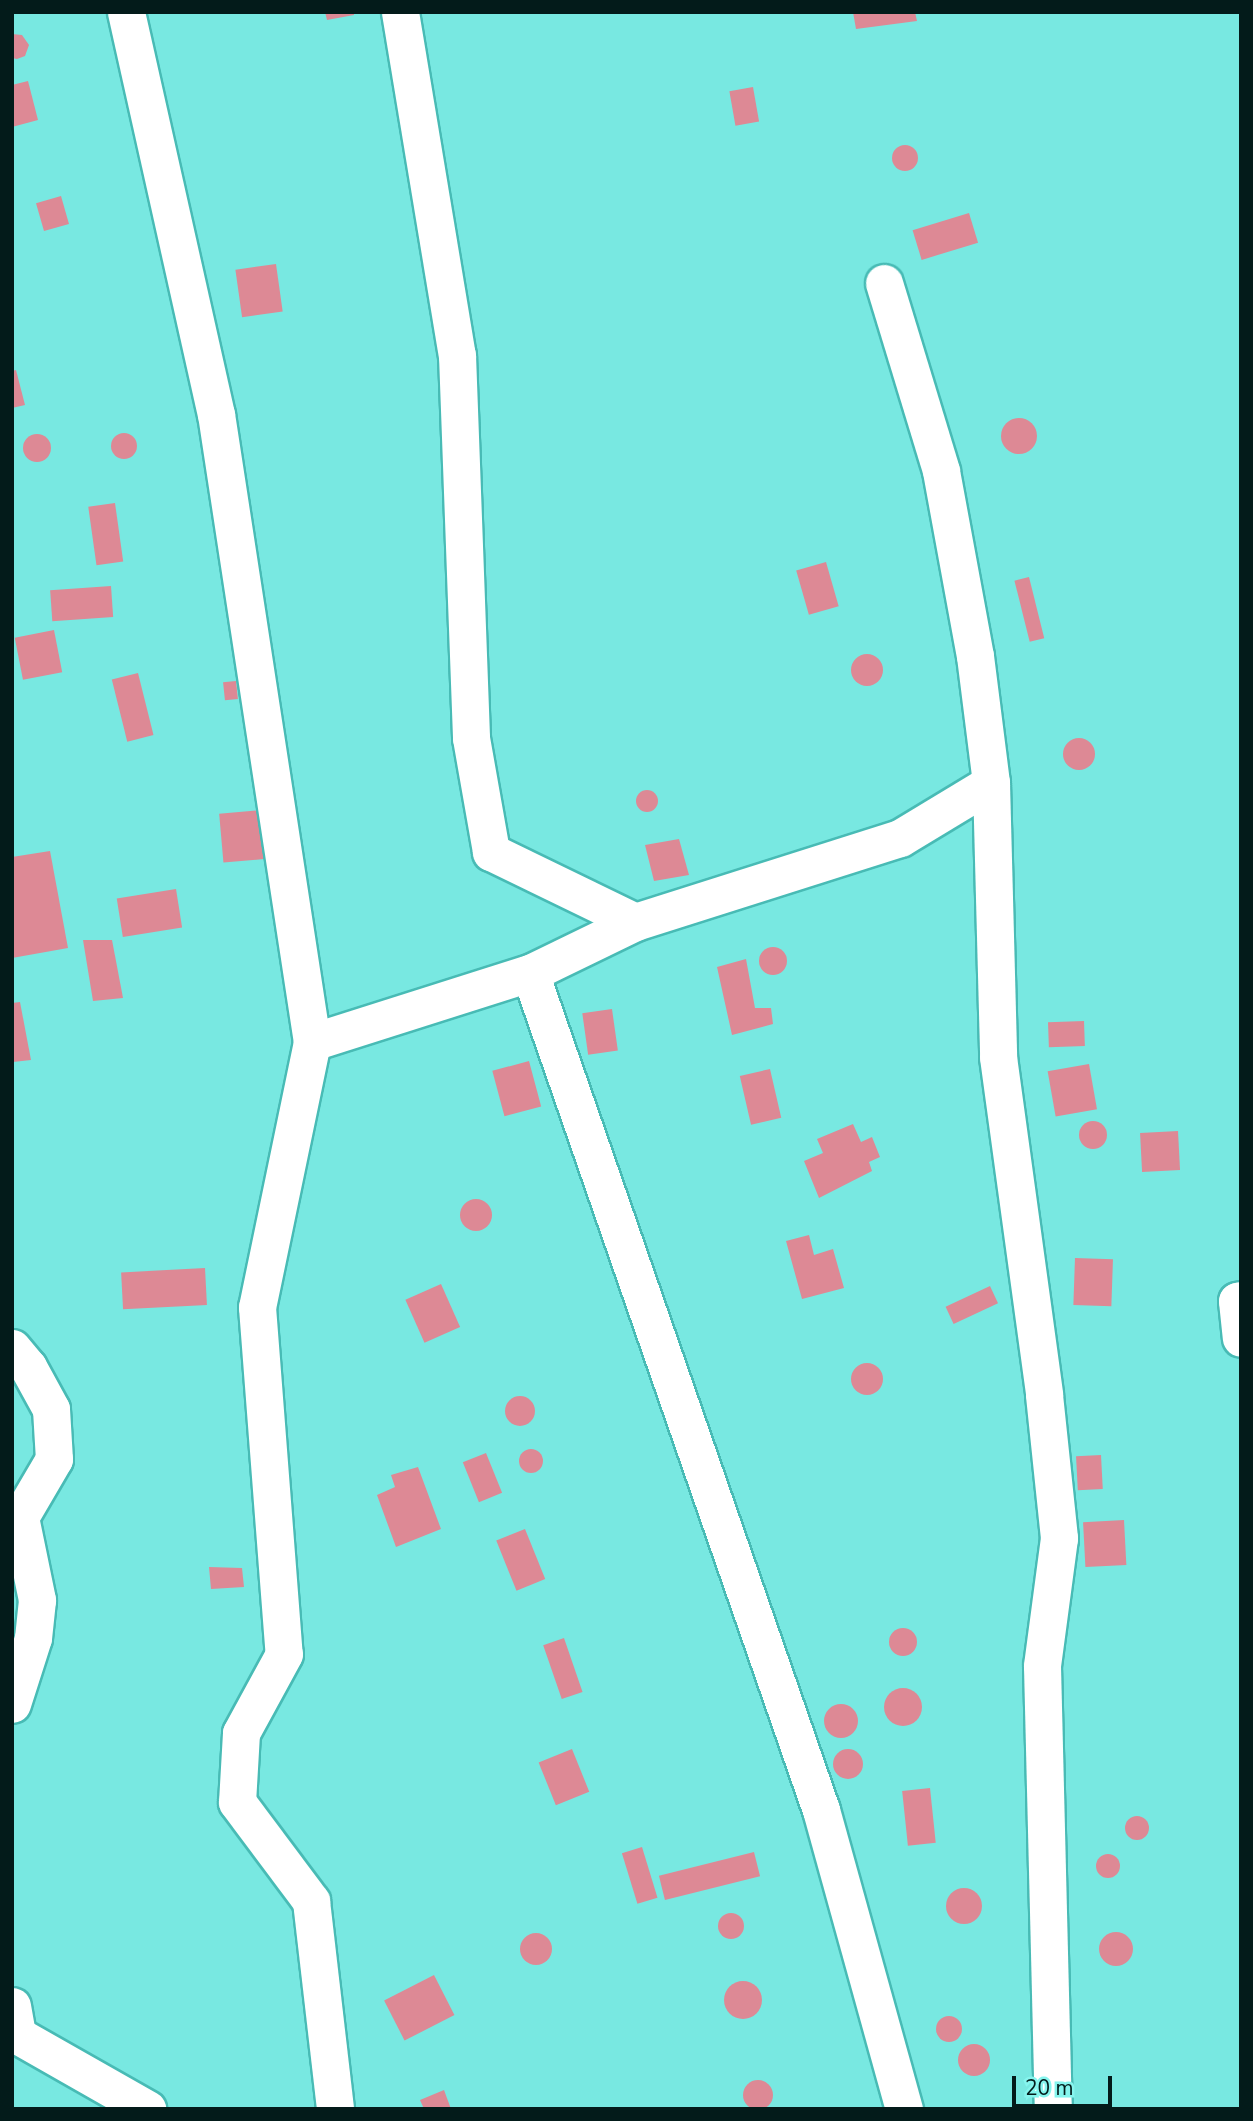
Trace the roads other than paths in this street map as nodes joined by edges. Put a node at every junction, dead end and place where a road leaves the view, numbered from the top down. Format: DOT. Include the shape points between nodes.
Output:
graph roads {
  1 [pos="126,12"];
  2 [pos="400,12"];
  3 [pos="884,283"];
  4 [pos="991,783"];
  5 [pos="635,922"];
  6 [pos="530,972"];
  7 [pos="312,1042"];
  8 [pos="1241,1300"];
  9 [pos="1241,1338"];
  10 [pos="12,1348"];
  11 [pos="12,1704"];
  12 [pos="14,2025"];
  13 [pos="147,2109"];
  14 [pos="335,2109"];
  15 [pos="904,2109"];
  16 [pos="1053,2109"];
  1 -- 7 [label="street" via="216,414"];
  2 -- 5 [label="street" via="457,355 471,738 491,852"];
  3 -- 4 [label="street" via="941,471 975,656"];
  4 -- 5 [label="street" via="900,838"];
  4 -- 16 [label="street" via="999,1057 1059,1538 1042,1666"];
  5 -- 6 [label="street"];
  6 -- 7 [label="street"];
  6 -- 15 [label="street" via="821,1810"];
  7 -- 14 [label="street" via="257,1307 284,1654 241,1733 237,1802 311,1902"];
  8 -- 9 [label="street" via="1237,1301"];
  10 -- 11 [label="street" via="51,1409 54,1459 20,1517 37,1600 33,1638"];
  12 -- 13 [label="street"];
}
